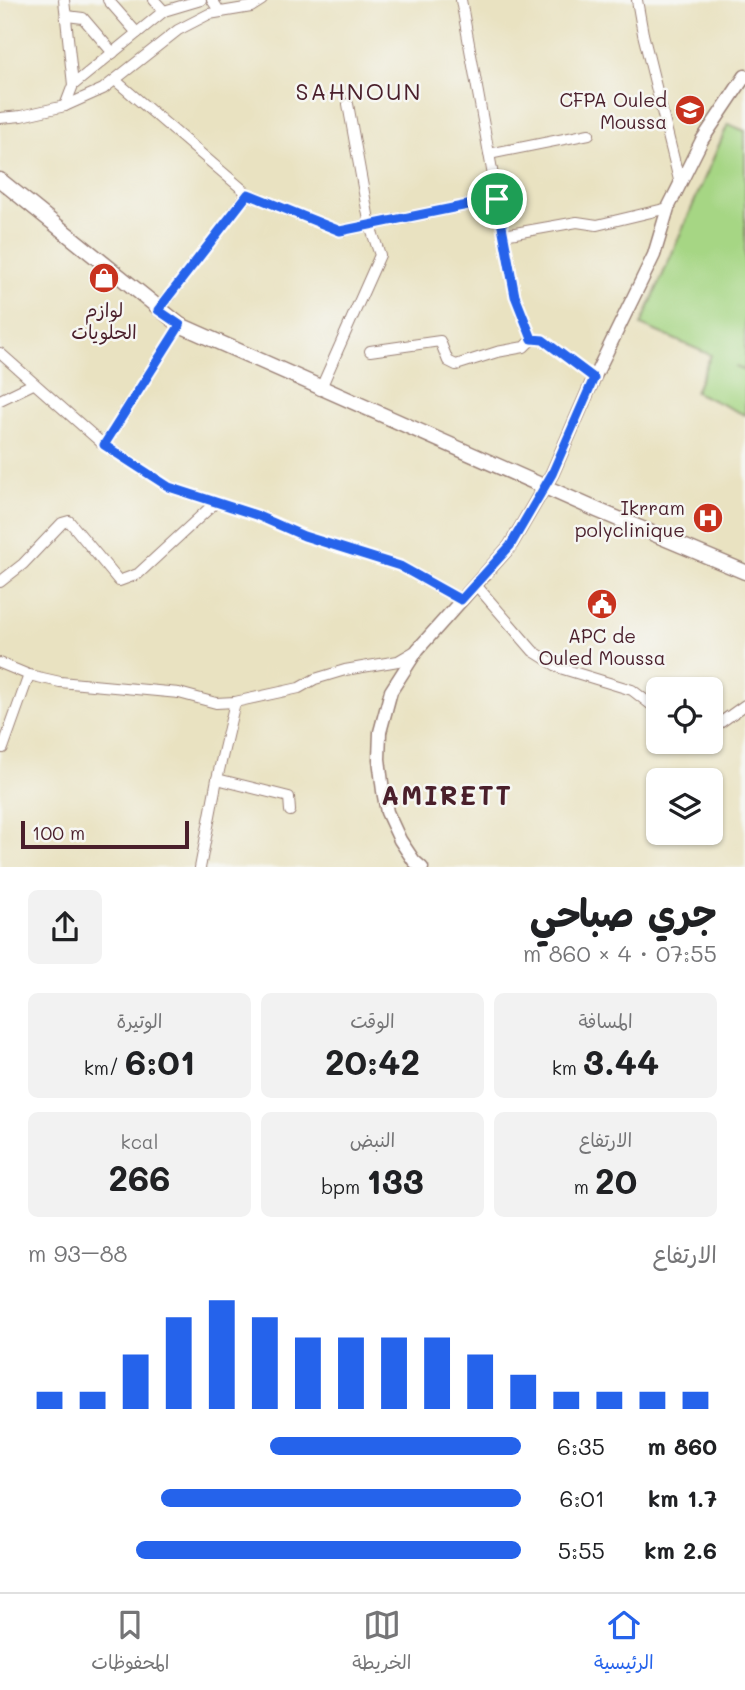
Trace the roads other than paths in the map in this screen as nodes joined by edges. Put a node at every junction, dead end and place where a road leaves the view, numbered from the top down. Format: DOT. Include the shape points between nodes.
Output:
graph roads {
  1 [pos="64,0"];
  2 [pos="108,0"];
  3 [pos="154,0"];
  4 [pos="201,0"];
  5 [pos="212,0"];
  6 [pos="262,0"];
  7 [pos="461,0"];
  8 [pos="637,0"];
  9 [pos="164,11"];
  10 [pos="220,12"];
  11 [pos="67,16"];
  12 [pos="137,33"];
  13 [pos="113,53"];
  14 [pos="745,76"];
  15 [pos="115,80"];
  16 [pos="73,85"];
  17 [pos="741,88"];
  18 [pos="348,104"];
  19 [pos="65,106"];
  20 [pos="0,118"];
  21 [pos="589,134"];
  22 [pos="489,155"];
  23 [pos="0,180"];
  24 [pos="680,184"];
  25 [pos="248,194"];
  26 [pos="497,199"];
  27 [pos="668,208"];
  28 [pos="370,226"];
  29 [pos="504,234"];
  30 [pos="158,310"];
  31 [pos="180,325"];
  32 [pos="532,339"];
  33 [pos="370,351"];
  34 [pos="0,353"];
  35 [pos="594,378"];
  36 [pos="33,384"];
  37 [pos="320,390"];
  38 [pos="0,400"];
  39 [pos="104,445"];
  40 [pos="543,486"];
  41 [pos="216,502"];
  42 [pos="745,572"];
  43 [pos="0,582"];
  44 [pos="476,585"];
  45 [pos="461,600"];
  46 [pos="418,649"];
  47 [pos="0,663"];
  48 [pos="29,674"];
  49 [pos="646,701"];
  50 [pos="235,702"];
  51 [pos="745,705"];
  52 [pos="723,721"];
  53 [pos="1,751"];
  54 [pos="217,779"];
  55 [pos="290,811"];
  56 [pos="200,867"];
  57 [pos="422,867"];
  1 -- 11 [label="street"];
  2 -- 12 [label="street"];
  3 -- 9 [label="street"];
  4 -- 9 [label="street"];
  5 -- 10 [label="street"];
  6 -- 10 [label="street" via="251,7"];
  7 -- 22 [label="street"];
  8 -- 24 [label="street"];
  9 -- 12 [label="street"];
  10 -- 15 [label="street" via="177,30"];
  11 -- 13 [label="street" via="83,18"];
  11 -- 16 [label="street"];
  12 -- 13 [label="street"];
  13 -- 16 [label="street"];
  14 -- 17 [label="street"];
  15 -- 19 [label="street"];
  15 -- 25 [label="street"];
  16 -- 19 [label="street"];
  17 -- 24 [label="street" via="702,140"];
  18 -- 28 [label="street"];
  19 -- 20 [label="street"];
  21 -- 22 [label="street"];
  22 -- 26 [label="street"];
  23 -- 30 [label="main road"];
  24 -- 27 [label="street"];
  25 -- 28 [label="street" via="340,231"];
  25 -- 30 [label="street"];
  26 -- 28 [label="street"];
  26 -- 29 [label="street"];
  27 -- 29 [label="street" via="597,225 577,222"];
  27 -- 35 [label="street" via="654,255"];
  28 -- 37 [label="street" via="380,256"];
  29 -- 32 [label="street" via="515,296"];
  30 -- 31 [label="main road"];
  31 -- 37 [label="main road"];
  31 -- 39 [label="street"];
  32 -- 33 [label="street" via="524,347 456,365 448,361 440,341"];
  32 -- 35 [label="street" via="543,340"];
  34 -- 36 [label="street"];
  35 -- 40 [label="street"];
  36 -- 38 [label="street"];
  36 -- 39 [label="street"];
  37 -- 40 [label="main road"];
  39 -- 41 [label="street" via="169,487"];
  40 -- 42 [label="main road"];
  40 -- 44 [label="street" via="510,546"];
  41 -- 43 [label="street" via="138,574 119,581 69,521"];
  41 -- 45 [label="street" via="400,566"];
  44 -- 45 [label="street"];
  44 -- 49 [label="street" via="533,652 560,668 632,690"];
  45 -- 46 [label="street"];
  46 -- 50 [label="street" via="398,661 345,670 299,688"];
  46 -- 57 [label="street" via="391,691 380,732 379,759 387,811 400,840"];
  47 -- 48 [label="street"];
  48 -- 50 [label="street" via="60,682"];
  48 -- 53 [label="street"];
  50 -- 54 [label="street"];
  51 -- 52 [label="street"];
  54 -- 55 [label="street" via="289,797"];
  54 -- 56 [label="street"];
}
